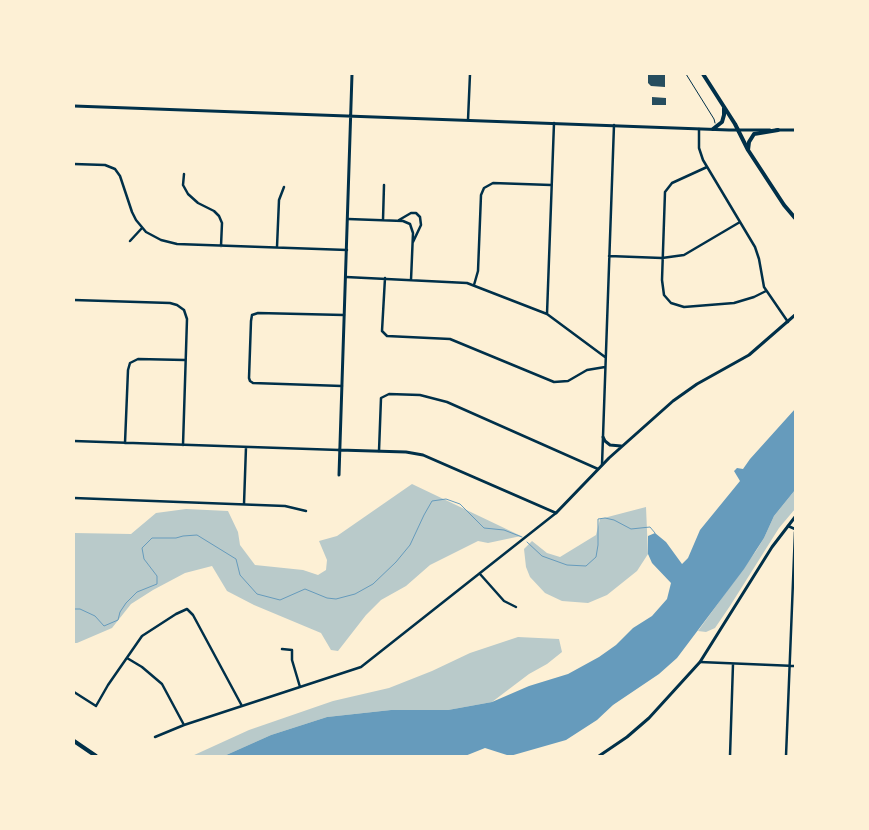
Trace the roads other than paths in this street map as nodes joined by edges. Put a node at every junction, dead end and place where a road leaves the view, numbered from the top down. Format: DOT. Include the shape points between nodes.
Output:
graph roads {
  1 [pos="352,74"];
  2 [pos="470,74"];
  3 [pos="703,74"];
  4 [pos="74,106"];
  5 [pos="723,106"];
  6 [pos="351,117"];
  7 [pos="468,120"];
  8 [pos="554,123"];
  9 [pos="614,126"];
  10 [pos="699,129"];
  11 [pos="712,129"];
  12 [pos="737,130"];
  13 [pos="778,130"];
  14 [pos="795,130"];
  15 [pos="748,150"];
  16 [pos="74,164"];
  17 [pos="707,167"];
  18 [pos="184,174"];
  19 [pos="384,185"];
  20 [pos="551,185"];
  21 [pos="284,186"];
  22 [pos="795,218"];
  23 [pos="348,220"];
  24 [pos="383,220"];
  25 [pos="395,221"];
  26 [pos="740,222"];
  27 [pos="142,228"];
  28 [pos="130,242"];
  29 [pos="412,244"];
  30 [pos="221,246"];
  31 [pos="277,247"];
  32 [pos="347,250"];
  33 [pos="609,256"];
  34 [pos="662,258"];
  35 [pos="346,277"];
  36 [pos="385,278"];
  37 [pos="411,280"];
  38 [pos="474,286"];
  39 [pos="766,291"];
  40 [pos="74,300"];
  41 [pos="547,314"];
  42 [pos="344,315"];
  43 [pos="795,315"];
  44 [pos="788,322"];
  45 [pos="605,357"];
  46 [pos="185,360"];
  47 [pos="605,367"];
  48 [pos="342,386"];
  49 [pos="603,437"];
  50 [pos="74,441"];
  51 [pos="125,442"];
  52 [pos="626,443"];
  53 [pos="183,445"];
  54 [pos="246,447"];
  55 [pos="339,450"];
  56 [pos="379,451"];
  57 [pos="602,465"];
  58 [pos="598,469"];
  59 [pos="338,475"];
  60 [pos="74,498"];
  61 [pos="244,504"];
  62 [pos="306,511"];
  63 [pos="556,513"];
  64 [pos="795,517"];
  65 [pos="788,526"];
  66 [pos="795,531"];
  67 [pos="480,574"];
  68 [pos="516,606"];
  69 [pos="282,649"];
  70 [pos="126,658"];
  71 [pos="700,662"];
  72 [pos="733,664"];
  73 [pos="789,665"];
  74 [pos="795,666"];
  75 [pos="300,687"];
  76 [pos="74,692"];
  77 [pos="242,706"];
  78 [pos="184,725"];
  79 [pos="156,737"];
  80 [pos="74,741"];
  81 [pos="96,756"];
  82 [pos="599,756"];
  83 [pos="730,756"];
  84 [pos="786,756"];
  1 -- 6 [label="street"];
  2 -- 7 [label="street"];
  3 -- 5 [label="main road"];
  4 -- 6 [label="street"];
  5 -- 11 [label="main road" via="724,118 719,126"];
  5 -- 12 [label="main road"];
  6 -- 7 [label="street"];
  6 -- 23 [label="street"];
  7 -- 8 [label="street"];
  8 -- 9 [label="street"];
  8 -- 20 [label="street"];
  9 -- 10 [label="street"];
  9 -- 33 [label="street"];
  10 -- 11 [label="street"];
  10 -- 17 [label="street" via="699,148"];
  11 -- 12 [label="street"];
  12 -- 13 [label="street"];
  12 -- 15 [label="main road"];
  13 -- 14 [label="street"];
  13 -- 15 [label="main road" via="754,134"];
  15 -- 22 [label="main road"];
  16 -- 27 [label="street" via="105,165 115,169"];
  17 -- 26 [label="street"];
  17 -- 34 [label="street" via="666,189"];
  18 -- 30 [label="street" via="183,185 188,194 219,216"];
  19 -- 24 [label="street"];
  20 -- 38 [label="street" via="493,183 485,186"];
  20 -- 41 [label="street"];
  21 -- 31 [label="street" via="279,200"];
  23 -- 24 [label="street"];
  23 -- 32 [label="street"];
  24 -- 25 [label="street"];
  25 -- 29 [label="street" via="411,226"];
  25 -- 29 [label="street" via="411,213 420,216 421,225"];
  26 -- 34 [label="street" via="691,253"];
  26 -- 39 [label="street" via="757,251"];
  27 -- 28 [label="street"];
  27 -- 30 [label="street" via="153,237 169,243"];
  29 -- 37 [label="street"];
  30 -- 31 [label="street"];
  31 -- 32 [label="street"];
  32 -- 35 [label="street"];
  33 -- 34 [label="street"];
  33 -- 45 [label="street"];
  34 -- 39 [label="street" via="663,291 677,306 734,303"];
  35 -- 36 [label="street"];
  35 -- 42 [label="street"];
  36 -- 37 [label="street"];
  36 -- 47 [label="street" via="382,331 387,336 450,339 554,382 568,381 587,370"];
  37 -- 38 [label="street" via="461,282"];
  38 -- 41 [label="street"];
  39 -- 44 [label="street"];
  40 -- 46 [label="street" via="178,304 187,315"];
  41 -- 45 [label="street"];
  42 -- 48 [label="street"];
  42 -- 48 [label="street" via="252,315 249,378 253,383"];
  43 -- 44 [label="street"];
  44 -- 52 [label="street" via="749,356 685,392"];
  45 -- 47 [label="street"];
  46 -- 51 [label="street" via="138,359 130,363"];
  46 -- 53 [label="street"];
  47 -- 49 [label="street"];
  48 -- 55 [label="street"];
  49 -- 52 [label="street" via="612,446"];
  49 -- 57 [label="street"];
  50 -- 51 [label="street"];
  51 -- 53 [label="street"];
  52 -- 57 [label="street"];
  53 -- 54 [label="street"];
  54 -- 55 [label="street"];
  54 -- 61 [label="street"];
  55 -- 56 [label="street"];
  55 -- 59 [label="street"];
  56 -- 58 [label="street" via="381,398 388,394 420,395 447,402"];
  56 -- 63 [label="street" via="423,455"];
  57 -- 58 [label="street"];
  58 -- 63 [label="street"];
  60 -- 61 [label="street"];
  61 -- 62 [label="street" via="285,506"];
  63 -- 67 [label="street"];
  64 -- 65 [label="street"];
  65 -- 66 [label="street"];
  65 -- 71 [label="street"];
  66 -- 73 [label="street"];
  67 -- 68 [label="street" via="504,601"];
  67 -- 75 [label="street" via="362,666"];
  69 -- 75 [label="street" via="292,650"];
  70 -- 76 [label="street" via="96,706"];
  70 -- 77 [label="street" via="142,636 187,609"];
  70 -- 78 [label="street" via="162,684"];
  71 -- 72 [label="street"];
  71 -- 82 [label="street" via="644,723"];
  72 -- 73 [label="street"];
  72 -- 83 [label="street"];
  73 -- 74 [label="street"];
  73 -- 84 [label="street"];
  75 -- 77 [label="street"];
  77 -- 78 [label="street"];
  78 -- 79 [label="street"];
  80 -- 81 [label="main road"];
}
